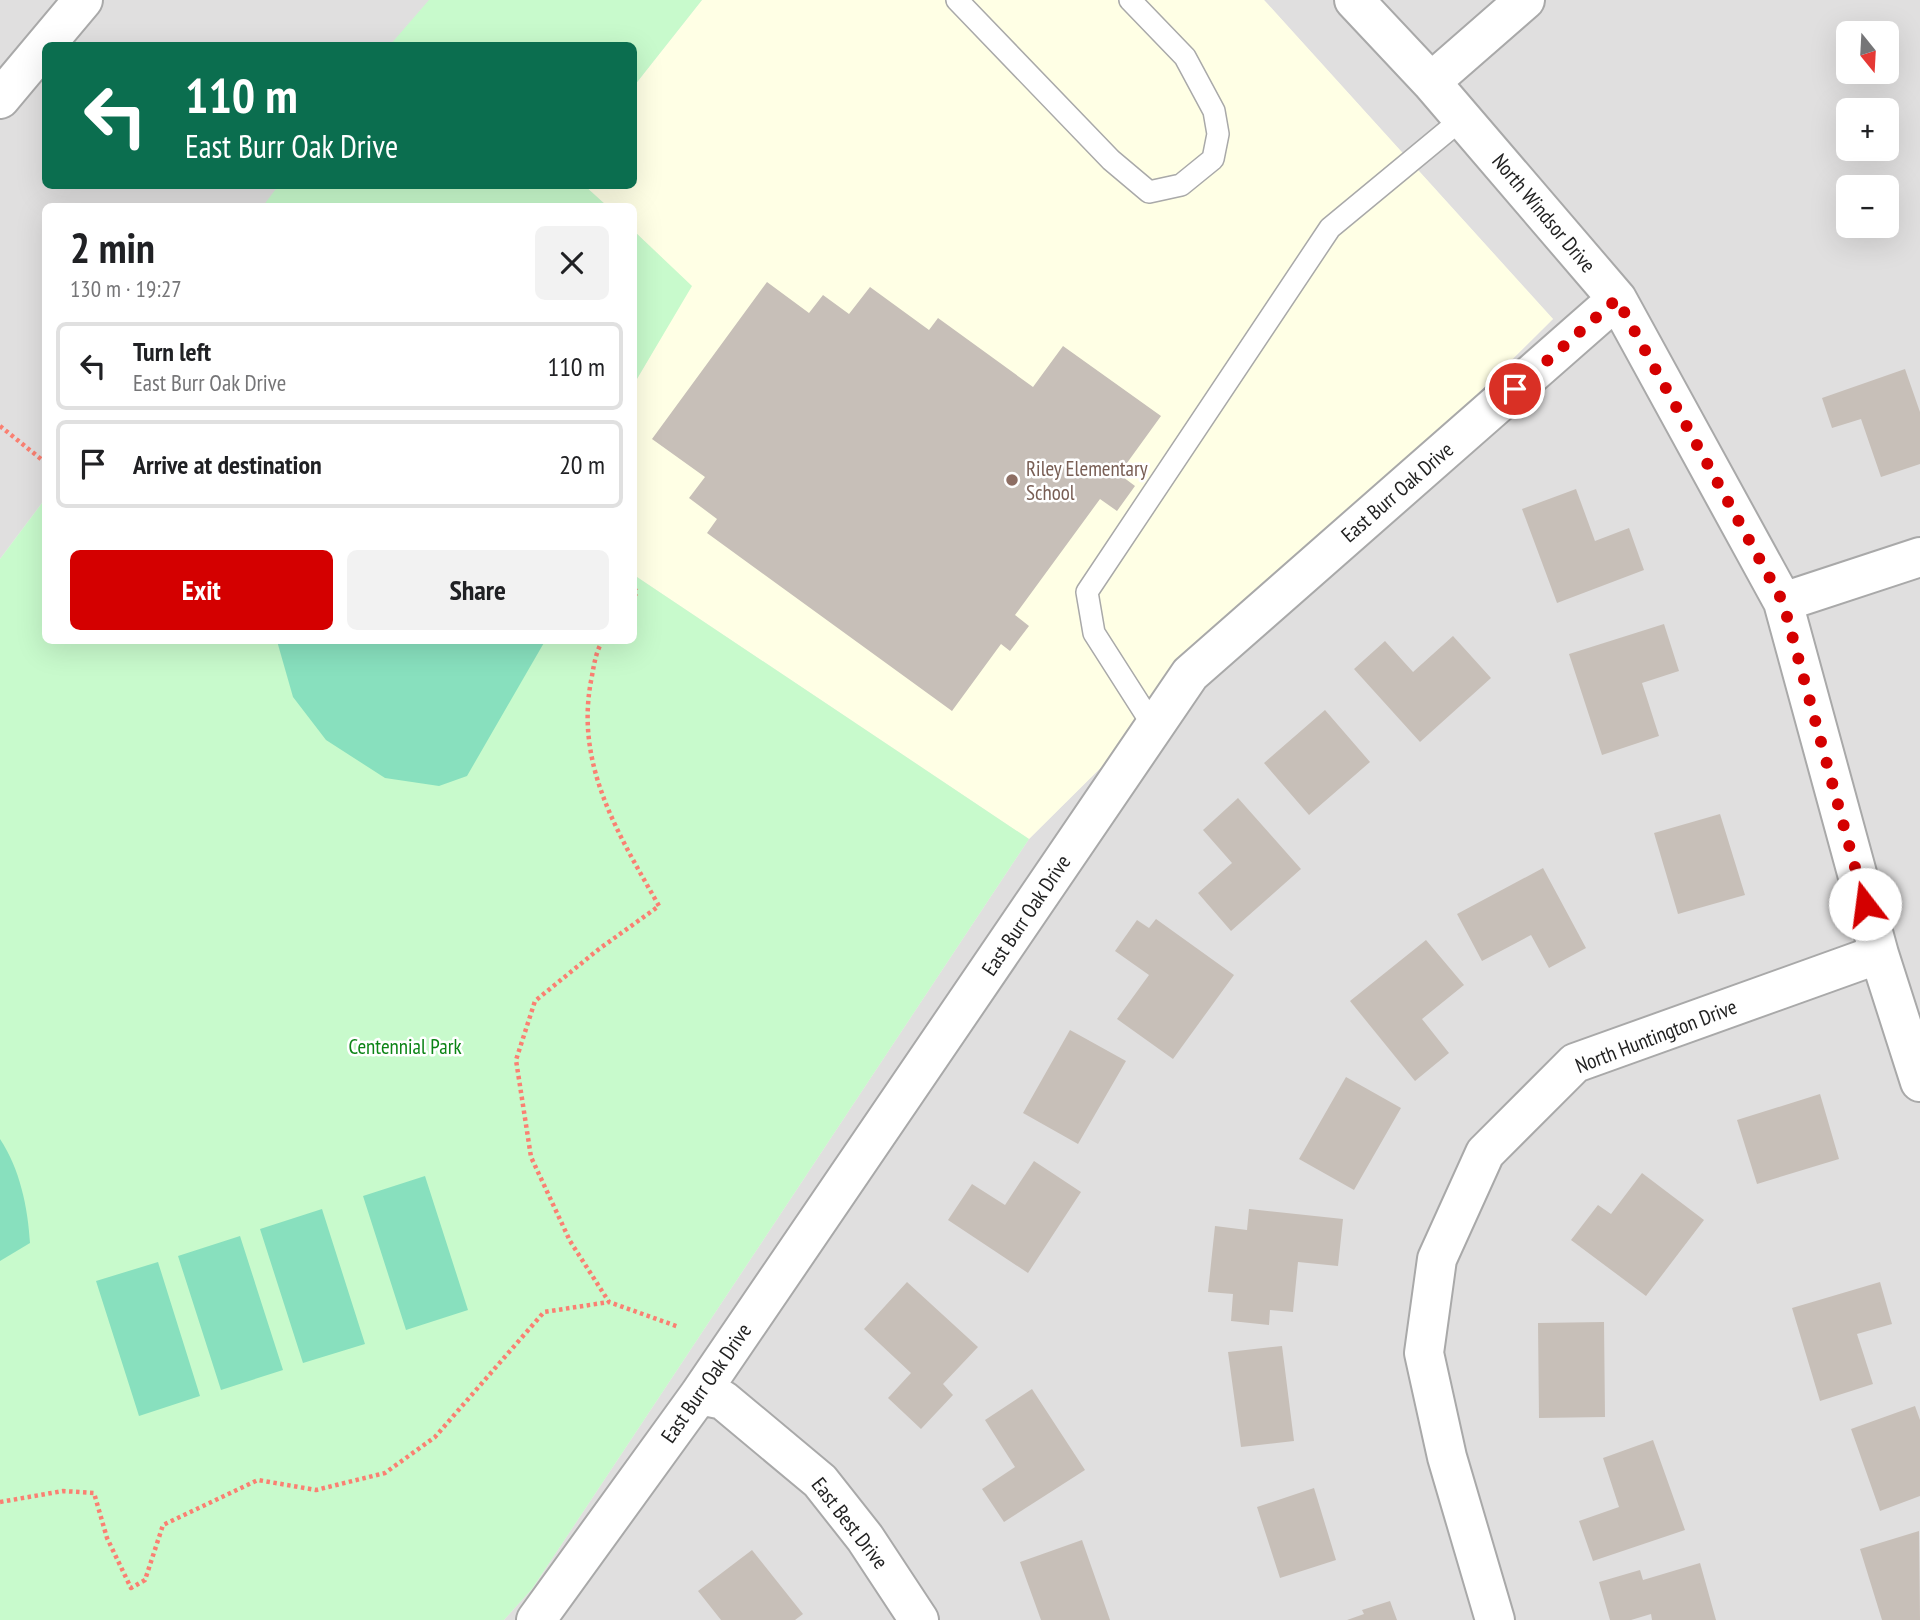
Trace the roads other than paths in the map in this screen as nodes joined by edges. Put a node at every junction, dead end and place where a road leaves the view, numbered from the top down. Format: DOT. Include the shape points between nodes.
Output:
graph roads {
  1 [pos="83,0"];
  2 [pos="957,0"];
  3 [pos="1130,0"];
  4 [pos="1354,0"];
  5 [pos="1525,0"];
  6 [pos="48,42"];
  7 [pos="42,49"];
  8 [pos="1431,82"];
  9 [pos="0,99"];
  10 [pos="1463,118"];
  11 [pos="1617,299"];
  12 [pos="1920,557"];
  13 [pos="1783,602"];
  14 [pos="1154,727"];
  15 [pos="1879,954"];
  16 [pos="1920,1082"];
  17 [pos="699,1395"];
  18 [pos="536,1620"];
  19 [pos="919,1620"];
  20 [pos="1495,1620"];
  1 -- 6 [label="street"];
  2 -- 3 [label="lane" via="1111,160 1149,192 1181,185 1213,159 1218,134 1214,111 1185,57"];
  4 -- 8 [label="street, North Windsor Drive"];
  5 -- 8 [label="street"];
  7 -- 9 [label="street"];
  8 -- 10 [label="street, North Windsor Drive"];
  10 -- 11 [label="street, North Windsor Drive"];
  10 -- 14 [label="lane" via="1330,228 1087,592 1094,633"];
  11 -- 13 [label="street, North Windsor Drive"];
  11 -- 14 [label="street, East Burr Oak Drive" via="1190,674"];
  12 -- 13 [label="street"];
  13 -- 15 [label="street, North Windsor Drive"];
  14 -- 17 [label="street, East Burr Oak Drive"];
  15 -- 16 [label="street, North Windsor Drive"];
  15 -- 20 [label="street, North Huntington Drive" via="1575,1063 1485,1153 1437,1259 1424,1353 1447,1457"];
  17 -- 18 [label="street, East Burr Oak Drive"];
  17 -- 19 [label="street, East Best Drive" via="723,1400 820,1481 865,1538"];
}
